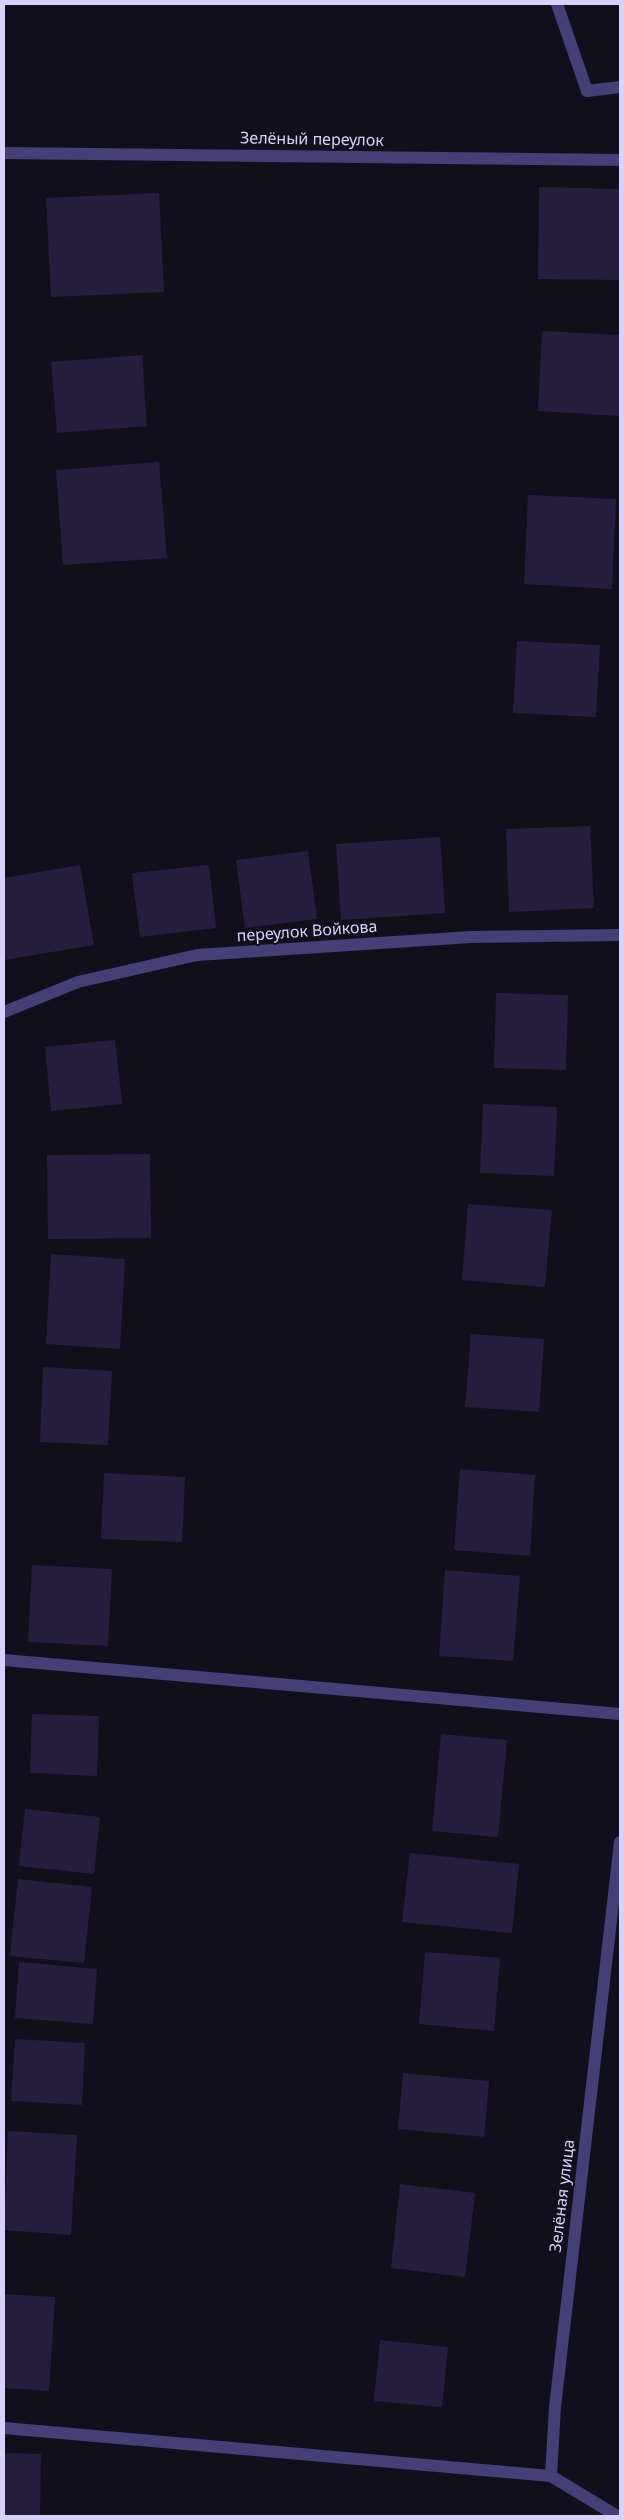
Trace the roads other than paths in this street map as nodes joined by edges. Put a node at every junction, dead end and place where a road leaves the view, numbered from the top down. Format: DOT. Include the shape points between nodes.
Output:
graph roads {
  1 [pos="557,4"];
  2 [pos="620,87"];
  3 [pos="4,153"];
  4 [pos="620,160"];
  5 [pos="620,935"];
  6 [pos="4,1012"];
  7 [pos="4,1660"];
  8 [pos="620,1714"];
  9 [pos="620,1842"];
  10 [pos="4,2428"];
  11 [pos="551,2476"];
  12 [pos="618,2516"];
  1 -- 2 [label="street" via="587,91"];
  3 -- 4 [label="street, Зелёный переулок"];
  5 -- 6 [label="street, переулок Войкова" via="471,937 197,955 78,982"];
  7 -- 8 [label="street"];
  9 -- 11 [label="street, Зелёная улица" via="555,2407"];
  10 -- 11 [label="street"];
  11 -- 12 [label="street"];
}
